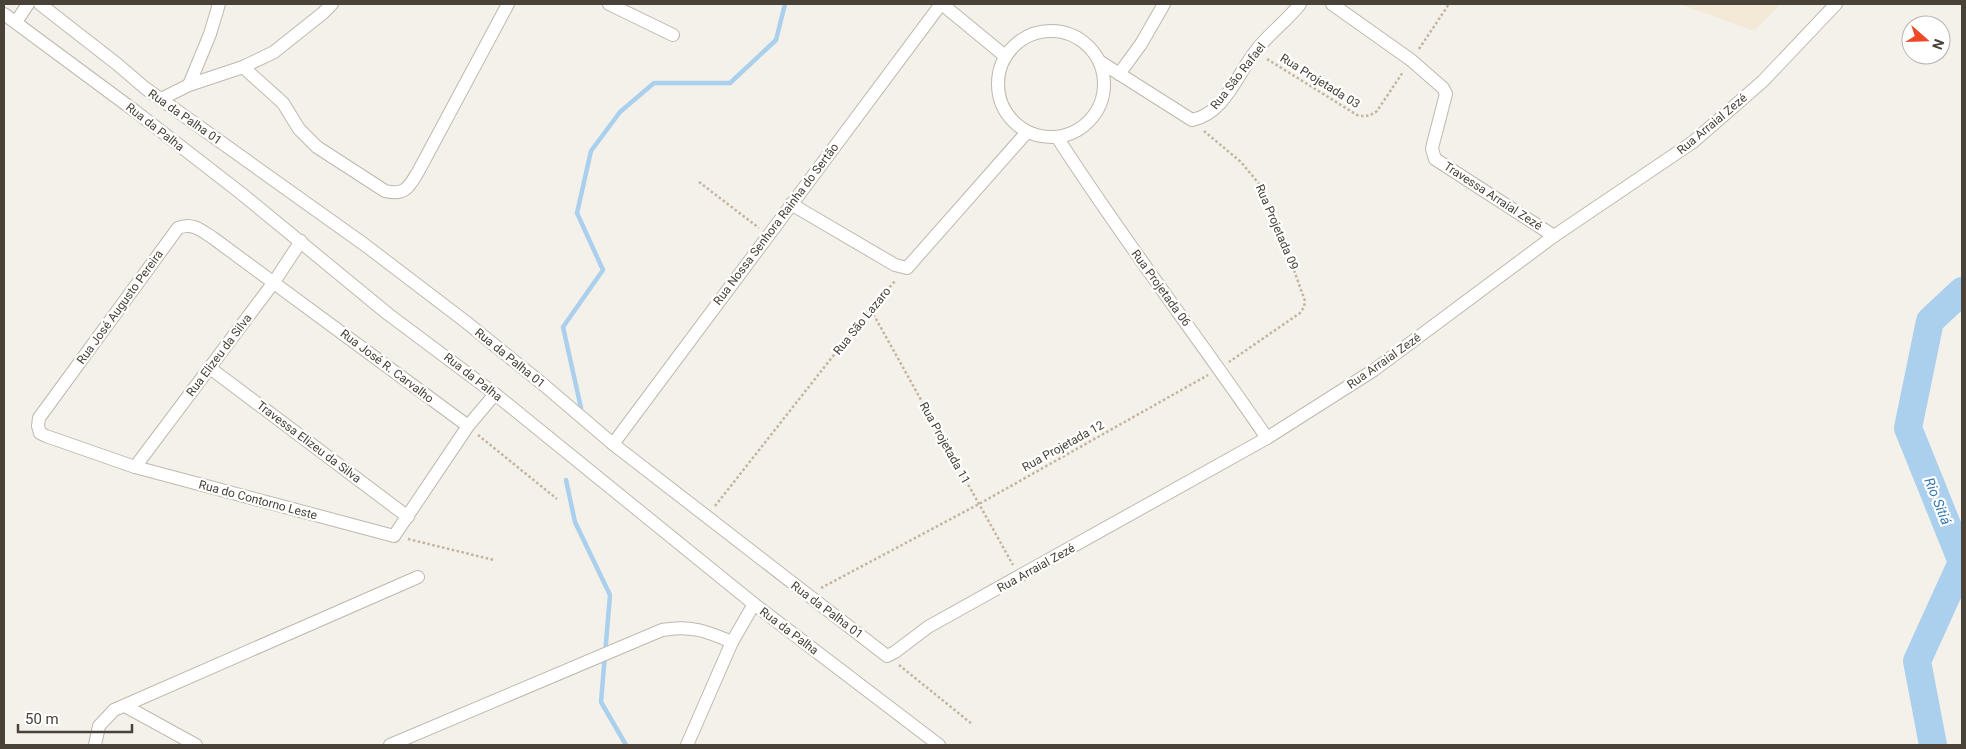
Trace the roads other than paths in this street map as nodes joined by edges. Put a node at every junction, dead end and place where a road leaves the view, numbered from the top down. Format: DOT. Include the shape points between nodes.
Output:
graph roads {
  1 [pos="28,4"];
  2 [pos="40,4"];
  3 [pos="219,4"];
  4 [pos="332,4"];
  5 [pos="508,4"];
  6 [pos="609,4"];
  7 [pos="941,4"];
  8 [pos="1164,4"];
  9 [pos="1300,4"];
  10 [pos="1332,4"];
  11 [pos="1836,4"];
  12 [pos="628,8"];
  13 [pos="4,14"];
  14 [pos="16,22"];
  15 [pos="673,35"];
  16 [pos="1005,56"];
  17 [pos="1100,61"];
  18 [pos="243,67"];
  19 [pos="1119,74"];
  20 [pos="189,85"];
  21 [pos="161,99"];
  22 [pos="1027,132"];
  23 [pos="1057,137"];
  24 [pos="791,204"];
  25 [pos="1554,236"];
  26 [pos="213,238"];
  27 [pos="301,241"];
  28 [pos="274,282"];
  29 [pos="210,368"];
  30 [pos="495,394"];
  31 [pos="40,418"];
  32 [pos="468,426"];
  33 [pos="1267,438"];
  34 [pos="613,444"];
  35 [pos="135,467"];
  36 [pos="408,517"];
  37 [pos="418,577"];
  38 [pos="754,604"];
  39 [pos="732,642"];
  40 [pos="887,656"];
  41 [pos="125,706"];
  42 [pos="95,745"];
  43 [pos="196,745"];
  44 [pos="390,745"];
  45 [pos="687,745"];
  46 [pos="939,745"];
  1 -- 14 [label="street"];
  2 -- 21 [label="street, Rua da Palha 01"];
  3 -- 20 [label="street"];
  4 -- 18 [label="street" via="274,52"];
  5 -- 18 [label="street" via="418,172 408,188 393,193 317,147 299,129 283,103"];
  6 -- 12 [label="street"];
  7 -- 16 [label="street"];
  7 -- 24 [label="street, Rua Nossa Senhora Rainha do Sertão"];
  8 -- 19 [label="street"];
  9 -- 19 [label="street, Rua São Rafael" via="1255,51 1219,103 1202,117 1192,120"];
  10 -- 25 [label="street, Travessa Arraial Zezé" via="1411,60 1443,88 1446,94 1432,149 1435,159"];
  11 -- 25 [label="street, Rua Arraial Zezé" via="1762,81 1693,142"];
  12 -- 15 [label="street"];
  13 -- 14 [label="street, Rua da Palha"];
  14 -- 27 [label="street, Rua da Palha" via="136,111"];
  16 -- 17 [label="street" via="1028,37 1058,32 1084,43"];
  16 -- 22 [label="street" via="998,92 1004,109 1015,124"];
  17 -- 19 [label="street"];
  17 -- 23 [label="street" via="1103,90 1100,104 1093,116 1077,130"];
  18 -- 20 [label="street"];
  20 -- 21 [label="street"];
  21 -- 34 [label="street, Rua da Palha 01" via="365,245 545,386"];
  22 -- 23 [label="street"];
  22 -- 24 [label="street" via="907,268 895,266"];
  23 -- 33 [label="street, Rua Projetada 06"];
  24 -- 34 [label="street, Rua Nossa Senhora Rainha do Sertão"];
  25 -- 33 [label="street, Rua Arraial Zezé" via="1374,370"];
  26 -- 28 [label="street, Rua José R. Carvalho"];
  26 -- 31 [label="street, Rua José Augusto Pereira" via="189,225 178,228"];
  27 -- 28 [label="street, Rua Elizeu da Silva"];
  27 -- 30 [label="street, Rua da Palha" via="388,314"];
  28 -- 29 [label="street, Rua Elizeu da Silva"];
  28 -- 32 [label="street, Rua José R. Carvalho"];
  29 -- 35 [label="street, Rua Elizeu da Silva"];
  29 -- 36 [label="street, Travessa Elizeu da Silva"];
  30 -- 32 [label="street"];
  30 -- 38 [label="street, Rua da Palha"];
  31 -- 35 [label="street, Rua do Contorno Leste" via="40,432 46,436"];
  32 -- 36 [label="street"];
  33 -- 40 [label="street, Rua Arraial Zezé" via="928,627"];
  34 -- 40 [label="street, Rua da Palha 01"];
  35 -- 36 [label="street, Rua do Contorno Leste" via="394,536"];
  37 -- 41 [label="street"];
  38 -- 39 [label="street"];
  38 -- 46 [label="street, Rua da Palha"];
  39 -- 44 [label="street" via="680,626 662,630"];
  39 -- 45 [label="street"];
  41 -- 42 [label="street" via="114,710 99,726"];
  41 -- 43 [label="street"];
}
